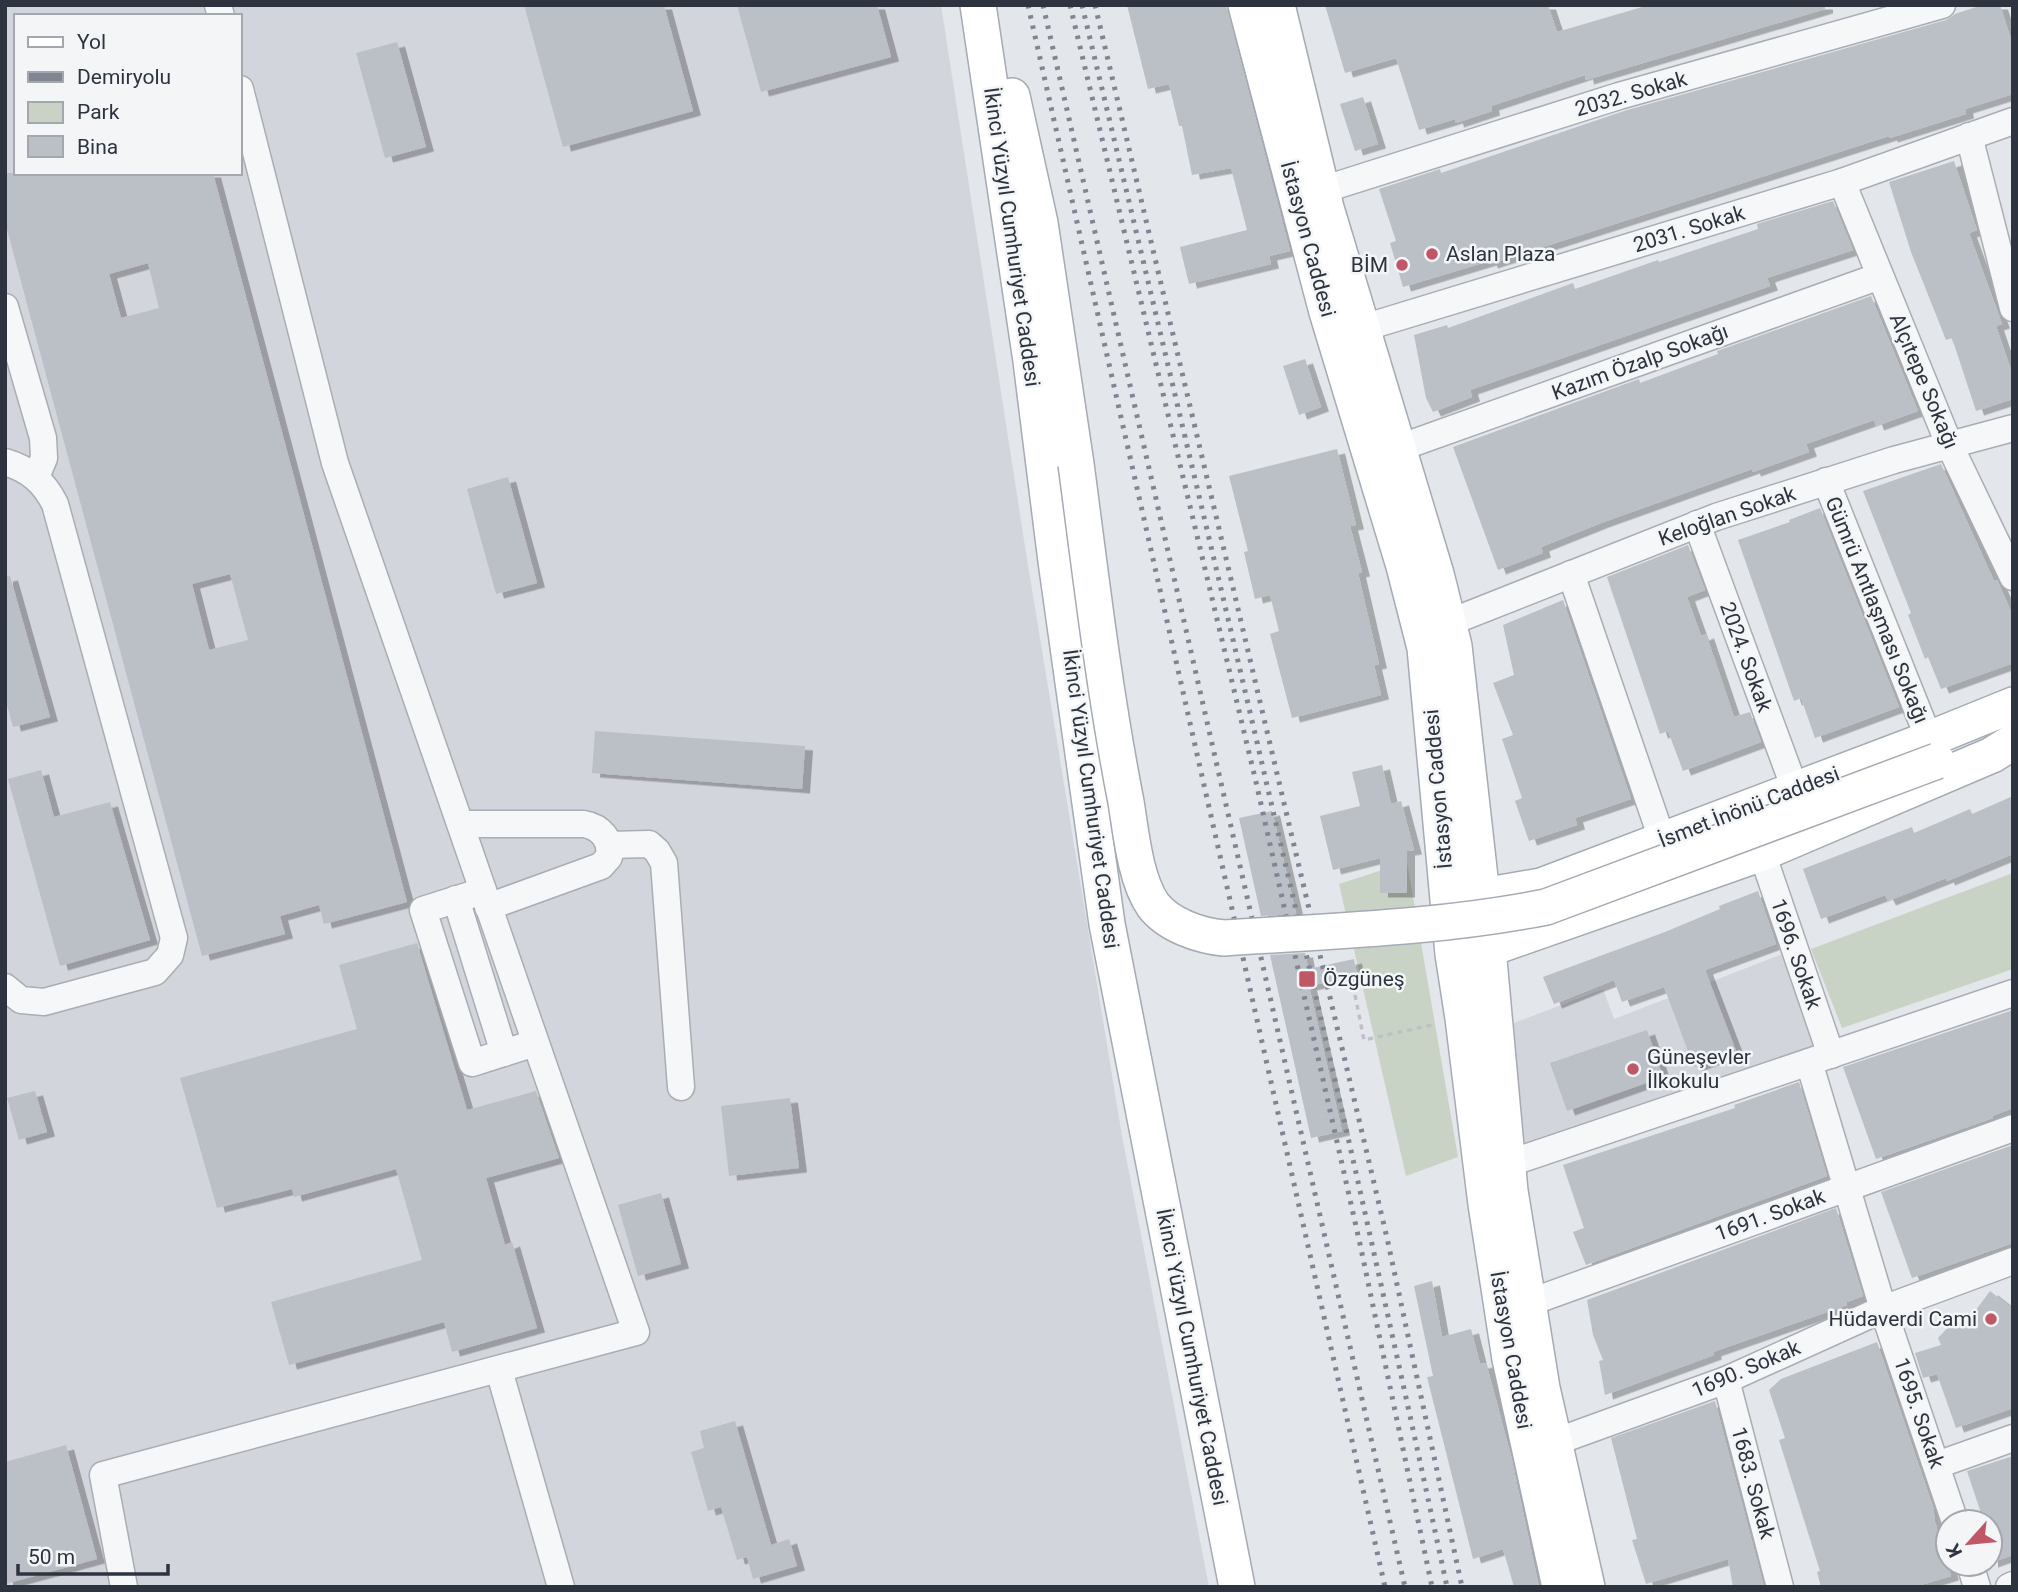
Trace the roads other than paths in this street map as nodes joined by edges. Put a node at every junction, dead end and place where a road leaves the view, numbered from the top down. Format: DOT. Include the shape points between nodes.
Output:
graph roads {
  1 [pos="978,5"];
  2 [pos="986,5"];
  3 [pos="1246,5"];
  4 [pos="1277,5"];
  5 [pos="1942,5"];
  6 [pos="242,97"];
  7 [pos="2013,121"];
  8 [pos="1969,136"];
  9 [pos="1842,182"];
  10 [pos="1322,190"];
  11 [pos="1880,275"];
  12 [pos="5,307"];
  13 [pos="2013,308"];
  14 [pos="1363,328"];
  15 [pos="2013,428"];
  16 [pos="1950,444"];
  17 [pos="1399,448"];
  18 [pos="5,462"];
  19 [pos="36,477"];
  20 [pos="1826,481"];
  21 [pos="1697,524"];
  22 [pos="1571,574"];
  23 [pos="2013,577"];
  24 [pos="1448,623"];
  25 [pos="2013,705"];
  26 [pos="2013,733"];
  27 [pos="2013,742"];
  28 [pos="1933,750"];
  29 [pos="1795,789"];
  30 [pos="461,824"];
  31 [pos="1662,839"];
  32 [pos="609,845"];
  33 [pos="1762,853"];
  34 [pos="1482,898"];
  35 [pos="486,899"];
  36 [pos="1448,902"];
  37 [pos="1488,949"];
  38 [pos="1452,954"];
  39 [pos="5,987"];
  40 [pos="2013,993"];
  41 [pos="536,1043"];
  42 [pos="1820,1059"];
  43 [pos="681,1087"];
  44 [pos="2013,1128"];
  45 [pos="1507,1164"];
  46 [pos="1847,1187"];
  47 [pos="2013,1261"];
  48 [pos="1528,1303"];
  49 [pos="1883,1309"];
  50 [pos="499,1370"];
  51 [pos="1726,1380"];
  52 [pos="2013,1438"];
  53 [pos="1555,1442"];
  54 [pos="1937,1465"];
  55 [pos="1951,1508"];
  56 [pos="124,1587"];
  57 [pos="561,1587"];
  58 [pos="1237,1587"];
  59 [pos="1560,1587"];
  60 [pos="1587,1587"];
  61 [pos="1780,1587"];
  1 -- 58 [label="main road, İkinci Yüzyıl Cumhuriyet Caddesi" via="1107,924"];
  2 -- 28 [label="main road, bridge" via="1018,116 1037,210 1119,769 1147,893 1171,921 1224,938 1399,926 1546,906"];
  3 -- 36 [label="main road, İstasyon Caddesi" via="1327,312 1425,648"];
  4 -- 10 [label="main road, İstasyon Caddesi"];
  5 -- 10 [label="street, 2032. Sokak" via="1619,96"];
  6 -- 30 [label="street" via="335,463"];
  7 -- 8 [label="street, 2031. Sokak"];
  8 -- 9 [label="street, 2031. Sokak"];
  8 -- 13 [label="street"];
  9 -- 11 [label="street, Alçıtepe Sokağı"];
  9 -- 14 [label="street, 2031. Sokak"];
  10 -- 14 [label="main road, İstasyon Caddesi"];
  11 -- 16 [label="street, Alçıtepe Sokağı"];
  11 -- 17 [label="street, Kazım Özalp Sokağı"];
  12 -- 19 [label="street" via="43,438 44,458"];
  14 -- 17 [label="main road, İstasyon Caddesi"];
  15 -- 16 [label="street, Keloğlan Sokak"];
  16 -- 20 [label="street, Keloğlan Sokak"];
  16 -- 23 [label="street, Alçıtepe Sokağı"];
  17 -- 24 [label="main road, İstasyon Caddesi"];
  18 -- 19 [label="street"];
  19 -- 39 [label="street" via="55,503 174,938 170,955 155,972 44,1002 21,1000"];
  20 -- 21 [label="street, Keloğlan Sokak"];
  20 -- 28 [label="street, Gümrü Antlaşması Sokağı"];
  21 -- 22 [label="street, Keloğlan Sokak"];
  21 -- 29 [label="street, 2024. Sokak"];
  22 -- 24 [label="street, Keloğlan Sokak"];
  22 -- 31 [label="street"];
  24 -- 34 [label="main road, İstasyon Caddesi"];
  25 -- 28 [label="main road, İsmet İnönü Caddesi"];
  26 -- 28 [label="main road, İsmet İnönü Caddesi"];
  27 -- 33 [label="main road"];
  28 -- 29 [label="main road, İsmet İnönü Caddesi"];
  29 -- 31 [label="main road, İsmet İnönü Caddesi"];
  30 -- 32 [label="street" via="584,824 603,833"];
  30 -- 35 [label="street"];
  31 -- 34 [label="main road, İsmet İnönü Caddesi" via="1541,886"];
  32 -- 35 [label="street" via="610,857 601,866"];
  32 -- 43 [label="street" via="649,844 664,863"];
  33 -- 37 [label="main road"];
  33 -- 42 [label="street, 1696. Sokak"];
  34 -- 36 [label="main road, İsmet İnönü Caddesi"];
  34 -- 37 [label="main road, İstasyon Caddesi"];
  35 -- 41 [label="street"];
  35 -- 41 [label="street" via="456,899 424,910 471,1063"];
  36 -- 38 [label="main road, İstasyon Caddesi"];
  37 -- 38 [label="main road"];
  37 -- 45 [label="main road, İstasyon Caddesi"];
  38 -- 59 [label="main road, İstasyon Caddesi" via="1510,1359"];
  40 -- 42 [label="street"];
  41 -- 50 [label="street" via="636,1332"];
  42 -- 45 [label="street"];
  42 -- 46 [label="street, 1695. Sokak"];
  44 -- 46 [label="street, 1691. Sokak"];
  45 -- 48 [label="main road, İstasyon Caddesi"];
  46 -- 48 [label="street, 1691. Sokak"];
  46 -- 49 [label="street, 1695. Sokak"];
  47 -- 49 [label="street, 1690. Sokak"];
  48 -- 53 [label="main road, İstasyon Caddesi"];
  49 -- 51 [label="street, 1690. Sokak"];
  49 -- 54 [label="street, 1695. Sokak"];
  50 -- 56 [label="street" via="103,1475"];
  50 -- 57 [label="street"];
  51 -- 53 [label="street, 1690. Sokak"];
  51 -- 61 [label="street, 1683. Sokak"];
  52 -- 54 [label="street"];
  53 -- 60 [label="main road, İstasyon Caddesi"];
  54 -- 55 [label="street, 1695. Sokak"];
}
